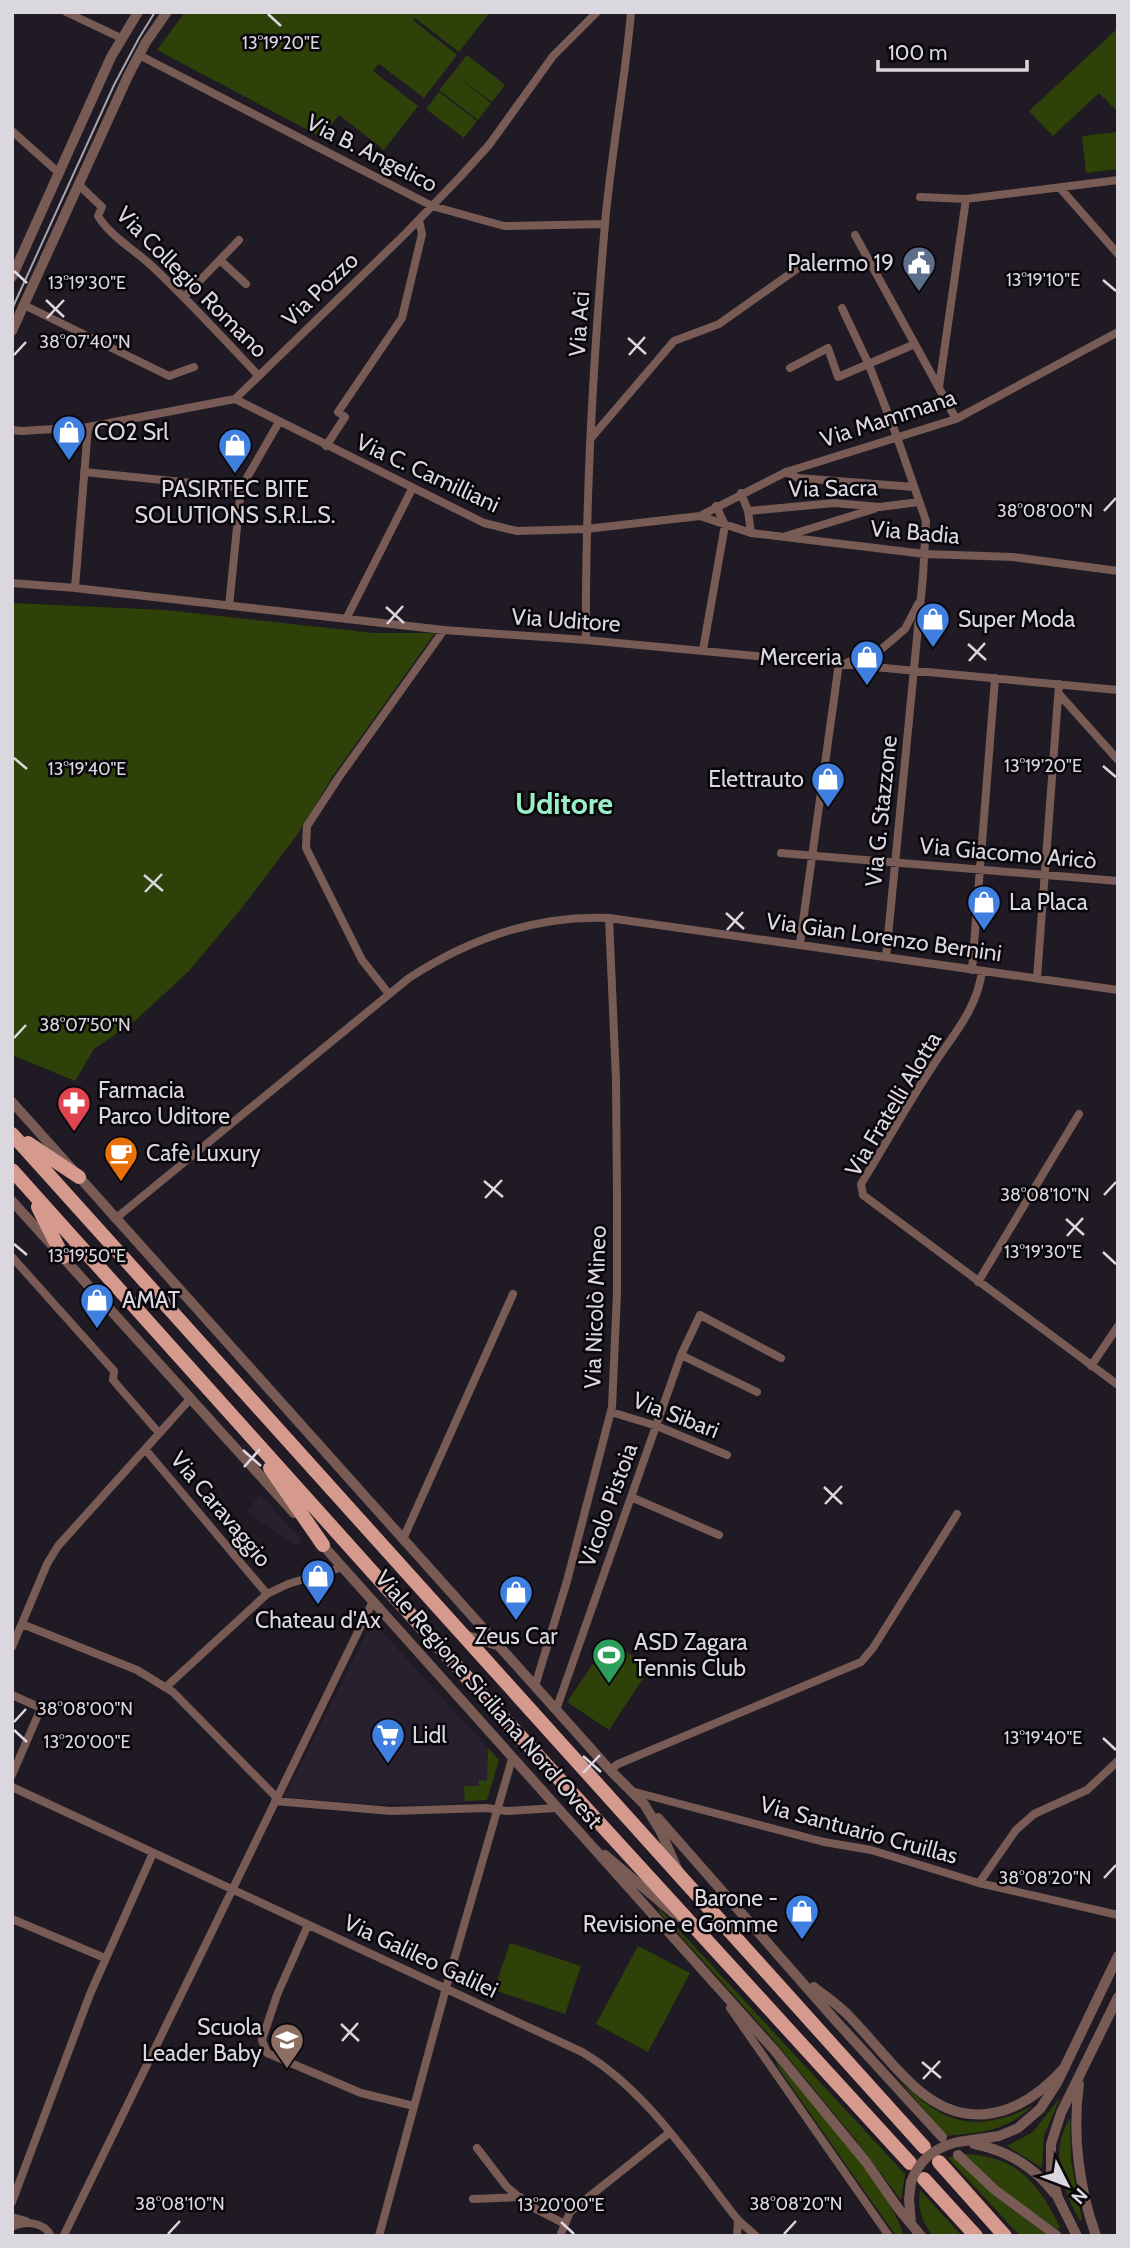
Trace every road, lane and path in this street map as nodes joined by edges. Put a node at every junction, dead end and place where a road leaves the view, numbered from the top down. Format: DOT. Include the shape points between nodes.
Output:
graph roads {
  1 [pos="66,12"];
  2 [pos="138,12"];
  3 [pos="167,12"];
  4 [pos="597,12"];
  5 [pos="631,12"];
  6 [pos="119,41"];
  7 [pos="139,55"];
  8 [pos="12,131"];
  9 [pos="58,173"];
  10 [pos="1118,180"];
  11 [pos="79,185"];
  12 [pos="1060,188"];
  13 [pos="920,197"];
  14 [pos="966,199"];
  15 [pos="432,206"];
  16 [pos="419,220"];
  17 [pos="605,224"];
  18 [pos="855,235"];
  19 [pos="239,240"];
  20 [pos="1118,254"];
  21 [pos="220,260"];
  22 [pos="808,261"];
  23 [pos="12,276"];
  24 [pos="246,284"];
  25 [pos="184,297"];
  26 [pos="24,305"];
  27 [pos="842,308"];
  28 [pos="12,331"];
  29 [pos="1118,332"];
  30 [pos="915,344"];
  31 [pos="869,365"];
  32 [pos="194,367"];
  33 [pos="790,368"];
  34 [pos="259,376"];
  35 [pos="939,387"];
  36 [pos="234,399"];
  37 [pos="956,419"];
  38 [pos="279,422"];
  39 [pos="88,427"];
  40 [pos="12,430"];
  41 [pos="591,437"];
  42 [pos="897,437"];
  43 [pos="326,446"];
  44 [pos="84,472"];
  45 [pos="786,472"];
  46 [pos="914,486"];
  47 [pos="241,488"];
  48 [pos="412,489"];
  49 [pos="741,493"];
  50 [pos="919,502"];
  51 [pos="716,506"];
  52 [pos="880,507"];
  53 [pos="748,511"];
  54 [pos="700,516"];
  55 [pos="725,525"];
  56 [pos="586,529"];
  57 [pos="751,533"];
  58 [pos="784,537"];
  59 [pos="925,554"];
  60 [pos="1118,571"];
  61 [pos="12,583"];
  62 [pos="75,588"];
  63 [pos="921,598"];
  64 [pos="229,606"];
  65 [pos="346,619"];
  66 [pos="444,631"];
  67 [pos="586,640"];
  68 [pos="703,650"];
  69 [pos="842,663"];
  70 [pos="914,670"];
  71 [pos="995,678"];
  72 [pos="1059,689"];
  73 [pos="1118,690"];
  74 [pos="1118,760"];
  75 [pos="781,853"];
  76 [pos="813,855"];
  77 [pos="896,862"];
  78 [pos="980,869"];
  79 [pos="1045,875"];
  80 [pos="1118,881"];
  81 [pos="609,918"];
  82 [pos="800,943"];
  83 [pos="886,957"];
  84 [pos="972,970"];
  85 [pos="982,971"];
  86 [pos="1037,978"];
  87 [pos="1118,990"];
  88 [pos="389,994"];
  89 [pos="12,1102"];
  90 [pos="1079,1115"];
  91 [pos="12,1133"];
  92 [pos="12,1170"];
  93 [pos="79,1177"];
  94 [pos="30,1190"];
  95 [pos="12,1201"];
  96 [pos="116,1219"];
  97 [pos="12,1257"];
  98 [pos="63,1257"];
  99 [pos="978,1282"];
  100 [pos="513,1294"];
  101 [pos="1118,1326"];
  102 [pos="681,1355"];
  103 [pos="781,1358"];
  104 [pos="1091,1366"];
  105 [pos="1118,1385"];
  106 [pos="757,1392"];
  107 [pos="191,1398"];
  108 [pos="228,1410"];
  109 [pos="611,1412"];
  110 [pos="657,1426"];
  111 [pos="159,1433"];
  112 [pos="145,1449"];
  113 [pos="727,1455"];
  114 [pos="631,1497"];
  115 [pos="957,1514"];
  116 [pos="719,1535"];
  117 [pos="402,1539"];
  118 [pos="323,1545"];
  119 [pos="343,1567"];
  120 [pos="267,1594"];
  121 [pos="373,1601"];
  122 [pos="22,1624"];
  123 [pos="464,1634"];
  124 [pos="499,1646"];
  125 [pos="12,1647"];
  126 [pos="535,1686"];
  127 [pos="166,1687"];
  128 [pos="12,1695"];
  129 [pos="556,1710"];
  130 [pos="512,1759"];
  131 [pos="1118,1761"];
  132 [pos="610,1770"];
  133 [pos="12,1775"];
  134 [pos="12,1787"];
  135 [pos="631,1791"];
  136 [pos="276,1799"];
  137 [pos="644,1804"];
  138 [pos="556,1808"];
  139 [pos="497,1811"];
  140 [pos="573,1828"];
  141 [pos="153,1853"];
  142 [pos="979,1883"];
  143 [pos="684,1884"];
  144 [pos="232,1890"];
  145 [pos="1118,1915"];
  146 [pos="12,1919"];
  147 [pos="308,1925"];
  148 [pos="713,1947"];
  149 [pos="687,1954"];
  150 [pos="1118,1956"];
  151 [pos="106,1958"];
  152 [pos="793,1970"];
  153 [pos="446,1989"];
  154 [pos="1118,1997"];
  155 [pos="1065,2067"];
  156 [pos="1080,2075"];
  157 [pos="414,2106"];
  158 [pos="669,2133"];
  159 [pos="942,2137"];
  160 [pos="956,2143"];
  161 [pos="924,2147"];
  162 [pos="477,2148"];
  163 [pos="958,2155"];
  164 [pos="939,2162"];
  165 [pos="910,2163"];
  166 [pos="918,2180"];
  167 [pos="520,2197"];
  168 [pos="1058,2198"];
  169 [pos="473,2199"];
  170 [pos="12,2202"];
  171 [pos="12,2217"];
  172 [pos="738,2220"];
  173 [pos="32,2223"];
  174 [pos="564,2223"];
  175 [pos="12,2227"];
  176 [pos="913,2231"];
  177 [pos="49,2233"];
  178 [pos="65,2236"];
  179 [pos="379,2236"];
  180 [pos="560,2236"];
  181 [pos="737,2236"];
  182 [pos="756,2236"];
  183 [pos="889,2236"];
  184 [pos="921,2236"];
  185 [pos="976,2236"];
  186 [pos="1005,2236"];
  187 [pos="1057,2236"];
  188 [pos="1077,2236"];
  189 [pos="1096,2236"];
  1 -- 6 [label="street"];
  2 -- 6 [label="street"];
  3 -- 7 [label="street"];
  4 -- 15 [label="street, Via Pozzo" via="564,43 489,145"];
  5 -- 17 [label="street, Via Aci"];
  6 -- 7 [label="street"];
  6 -- 9 [label="street"];
  7 -- 11 [label="street"];
  7 -- 15 [label="street, Via B. Angelico"];
  8 -- 9 [label="street"];
  9 -- 23 [label="street"];
  10 -- 12 [label="street"];
  11 -- 25 [label="street, Via Collegio Romano" via="102,207 98,216 104,226"];
  11 -- 26 [label="street"];
  12 -- 14 [label="street"];
  12 -- 20 [label="street"];
  13 -- 14 [label="street"];
  14 -- 35 [label="street"];
  15 -- 16 [label="street, Via Pozzo"];
  15 -- 17 [label="street, Via B. Angelico" via="504,226"];
  16 -- 34 [label="street, Via Pozzo"];
  16 -- 43 [label="street" via="422,234 402,318 338,412 345,417"];
  17 -- 41 [label="street, Via Aci"];
  18 -- 30 [label="street"];
  19 -- 21 [label="street"];
  21 -- 24 [label="street"];
  21 -- 25 [label="street"];
  22 -- 41 [label="street" via="719,324 674,341"];
  25 -- 34 [label="street, Via Collegio Romano"];
  26 -- 28 [label="street"];
  26 -- 32 [label="street" via="169,376"];
  27 -- 31 [label="street, Via G. Stazzone"];
  29 -- 37 [label="street, Via Mammana"];
  30 -- 31 [label="street"];
  30 -- 35 [label="street"];
  31 -- 33 [label="street" via="838,377 828,348"];
  31 -- 42 [label="street, Via G. Stazzone"];
  34 -- 36 [label="street, Via Pozzo"];
  35 -- 37 [label="street"];
  36 -- 38 [label="street, Via C. Camilliani"];
  36 -- 39 [label="street"];
  37 -- 42 [label="street, Via Mammana"];
  38 -- 43 [label="street, Via C. Camilliani"];
  38 -- 47 [label="street"];
  39 -- 40 [label="street"];
  39 -- 44 [label="street"];
  41 -- 56 [label="street, Via Aci"];
  42 -- 45 [label="street, Via Mammana"];
  42 -- 46 [label="street, Via G. Stazzone"];
  43 -- 48 [label="street, Via C. Camilliani"];
  44 -- 47 [label="street"];
  44 -- 62 [label="street"];
  45 -- 46 [label="street" via="798,478"];
  45 -- 49 [label="street, Via Mammana"];
  46 -- 50 [label="street, Via G. Stazzone"];
  47 -- 64 [label="street"];
  48 -- 56 [label="street, Via C. Camilliani" via="502,529"];
  48 -- 65 [label="street"];
  49 -- 51 [label="street, Via Mammana"];
  49 -- 53 [label="street"];
  50 -- 52 [label="street, Via Sacra"];
  50 -- 59 [label="street, Via G. Stazzone" via="926,521"];
  51 -- 54 [label="street, Via Mammana"];
  51 -- 55 [label="street"];
  52 -- 53 [label="street, Via Sacra" via="834,503"];
  52 -- 58 [label="street"];
  53 -- 57 [label="street"];
  54 -- 55 [label="street, Via Badia"];
  54 -- 56 [label="street, Via C. Camilliani"];
  55 -- 57 [label="street, Via Badia"];
  55 -- 68 [label="street"];
  56 -- 67 [label="street, Via Aci"];
  57 -- 58 [label="street, Via Badia"];
  58 -- 59 [label="street, Via Badia"];
  59 -- 60 [label="street, Via Badia" via="1013,556"];
  59 -- 63 [label="street, Via G. Stazzone"];
  61 -- 62 [label="street, Via Uditore"];
  62 -- 64 [label="street, Via Uditore"];
  63 -- 69 [label="street" via="905,629 878,652"];
  63 -- 70 [label="street, Via G. Stazzone"];
  64 -- 65 [label="street, Via Uditore"];
  65 -- 66 [label="street, Via Uditore"];
  66 -- 67 [label="street, Via Uditore"];
  66 -- 88 [label="street" via="307,826 306,848 362,960"];
  67 -- 68 [label="street, Via Uditore"];
  68 -- 69 [label="street, Via Uditore"];
  69 -- 70 [label="street, Via Uditore"];
  69 -- 76 [label="street"];
  70 -- 71 [label="street, Via Uditore"];
  70 -- 77 [label="street, Via G. Stazzone"];
  71 -- 72 [label="street, Via Uditore"];
  71 -- 78 [label="street"];
  72 -- 73 [label="street, Via Uditore"];
  72 -- 74 [label="street"];
  72 -- 79 [label="street"];
  75 -- 76 [label="street, Via Giacomo Aricò"];
  76 -- 77 [label="street, Via Giacomo Aricò"];
  76 -- 82 [label="street"];
  77 -- 78 [label="street, Via Giacomo Aricò"];
  77 -- 83 [label="street, Via G. Stazzone"];
  78 -- 79 [label="street, Via Giacomo Aricò"];
  78 -- 84 [label="street"];
  79 -- 80 [label="street, Via Giacomo Aricò"];
  79 -- 86 [label="street"];
  81 -- 82 [label="street, Via Gian Lorenzo Bernini"];
  81 -- 88 [label="street, Via Gian Lorenzo Bernini" via="529,923 480,939 432,963"];
  81 -- 109 [label="street, Via Nicolò Mineo" via="617,1243"];
  82 -- 83 [label="street, Via Gian Lorenzo Bernini"];
  83 -- 84 [label="street, Via Gian Lorenzo Bernini"];
  84 -- 85 [label="street, Via Gian Lorenzo Bernini"];
  85 -- 86 [label="street, Via Gian Lorenzo Bernini"];
  85 -- 99 [label="street, Via Fratelli Alotta" via="961,1028 933,1065 861,1187 863,1195"];
  86 -- 87 [label="street, Via Gian Lorenzo Bernini"];
  88 -- 96 [label="street, Via Gian Lorenzo Bernini"];
  89 -- 93 [label="street"];
  90 -- 99 [label="street"];
  91 -- 93 [label="main road"];
  91 -- 123 [label="main road, Viale Regione Siciliana Nord Ovest"];
  92 -- 94 [label="main road, Viale Regione Siciliana Nord Ovest"];
  93 -- 96 [label="street"];
  94 -- 98 [label="main road"];
  94 -- 108 [label="main road, Viale Regione Siciliana Nord Ovest"];
  95 -- 98 [label="street, Viale Regione Siciliana Nord Ovest"];
  96 -- 117 [label="street"];
  97 -- 111 [label="street" via="114,1371 113,1380"];
  98 -- 107 [label="street, Viale Regione Siciliana Nord Ovest"];
  99 -- 104 [label="street, Via Fratelli Alotta"];
  100 -- 117 [label="street"];
  101 -- 104 [label="street"];
  102 -- 103 [label="street, Vicolo Pistoia" via="700,1315"];
  102 -- 106 [label="street"];
  102 -- 110 [label="street, Vicolo Pistoia"];
  104 -- 105 [label="street, Via Fratelli Alotta"];
  107 -- 111 [label="street"];
  107 -- 118 [label="street, Viale Regione Siciliana Nord Ovest"];
  108 -- 118 [label="main road"];
  108 -- 148 [label="main road, Viale Regione Siciliana Nord Ovest"];
  109 -- 110 [label="street, Via Sibari"];
  109 -- 126 [label="street, Via Nicolò Mineo"];
  110 -- 113 [label="street, Via Sibari"];
  110 -- 114 [label="street, Vicolo Pistoia"];
  111 -- 112 [label="street"];
  112 -- 120 [label="street, Via Caravaggio"];
  112 -- 122 [label="street" via="58,1546"];
  114 -- 116 [label="street"];
  114 -- 129 [label="street, Vicolo Pistoia"];
  115 -- 132 [label="street" via="860,1662"];
  117 -- 124 [label="street"];
  118 -- 119 [label="street, Viale Regione Siciliana Nord Ovest"];
  119 -- 120 [label="street"];
  119 -- 121 [label="street, Viale Regione Siciliana Nord Ovest"];
  120 -- 127 [label="street"];
  121 -- 130 [label="street, Viale Regione Siciliana Nord Ovest"];
  121 -- 136 [label="street"];
  122 -- 125 [label="street"];
  122 -- 127 [label="street" via="137,1670"];
  123 -- 124 [label="street"];
  123 -- 143 [label="main road, Viale Regione Siciliana Nord Ovest"];
  124 -- 126 [label="street"];
  126 -- 129 [label="street"];
  127 -- 136 [label="street"];
  128 -- 133 [label="street" via="41,1708"];
  129 -- 132 [label="street"];
  130 -- 138 [label="street, Viale Regione Siciliana Nord Ovest"];
  130 -- 139 [label="street"];
  131 -- 142 [label="street" via="1087,1790 1034,1814 1016,1830"];
  132 -- 135 [label="street"];
  134 -- 141 [label="street, Via Galileo Galilei"];
  135 -- 137 [label="street"];
  135 -- 142 [label="street, Via Santuario Cruillas" via="871,1850"];
  136 -- 139 [label="street" via="391,1811"];
  136 -- 144 [label="street"];
  137 -- 143 [label="street"];
  137 -- 152 [label="street"];
  138 -- 139 [label="street"];
  138 -- 140 [label="street, Viale Regione Siciliana Nord Ovest"];
  139 -- 153 [label="street"];
  140 -- 148 [label="street"];
  140 -- 149 [label="street, Viale Regione Siciliana Nord Ovest"];
  141 -- 144 [label="street, Via Galileo Galilei"];
  141 -- 151 [label="street"];
  142 -- 145 [label="street, Via Santuario Cruillas"];
  143 -- 161 [label="main road, Viale Regione Siciliana Nord Ovest"];
  144 -- 147 [label="street, Via Galileo Galilei"];
  144 -- 178 [label="street"];
  146 -- 151 [label="street"];
  147 -- 153 [label="street, Via Galileo Galilei"];
  147 -- 157 [label="street" via="262,2040 267,2053 361,2093"];
  148 -- 165 [label="main road, Viale Regione Siciliana Nord Ovest"];
  149 -- 176 [label="street, Viale Regione Siciliana Nord Ovest" via="822,2108"];
  149 -- 183 [label="street" via="743,2024"];
  150 -- 155 [label="street"];
  151 -- 170 [label="street"];
  152 -- 155 [label="street" via="847,2014 915,2087 947,2109 982,2115 1009,2110 1037,2095"];
  152 -- 159 [label="street"];
  153 -- 157 [label="street"];
  153 -- 158 [label="street, Via Galileo Galilei" via="600,2063 631,2088"];
  154 -- 156 [label="street"];
  155 -- 160 [label="street" via="1046,2102 1025,2123 999,2136"];
  156 -- 168 [label="street" via="1051,2144 1051,2172"];
  156 -- 189 [label="street" via="1078,2158"];
  157 -- 179 [label="street"];
  158 -- 172 [label="street, Via Galileo Galilei"];
  158 -- 174 [label="street" via="570,2212"];
  160 -- 166 [label="street, bridge" via="926,2157 917,2169"];
  160 -- 168 [label="street" via="984,2146 1014,2158 1041,2177"];
  162 -- 167 [label="street"];
  163 -- 187 [label="street" via="995,2190"];
  164 -- 186 [label="main road"];
  166 -- 176 [label="street" via="909,2199"];
  166 -- 185 [label="main road"];
  167 -- 169 [label="street"];
  167 -- 174 [label="street"];
  168 -- 188 [label="street"];
  171 -- 173 [label="street"];
  172 -- 181 [label="street"];
  172 -- 182 [label="street, Via Galileo Galilei"];
  173 -- 175 [label="street"];
  173 -- 177 [label="street"];
  174 -- 180 [label="street"];
  176 -- 184 [label="street, Viale Regione Siciliana Nord Ovest"];
  177 -- 178 [label="street"];
}
